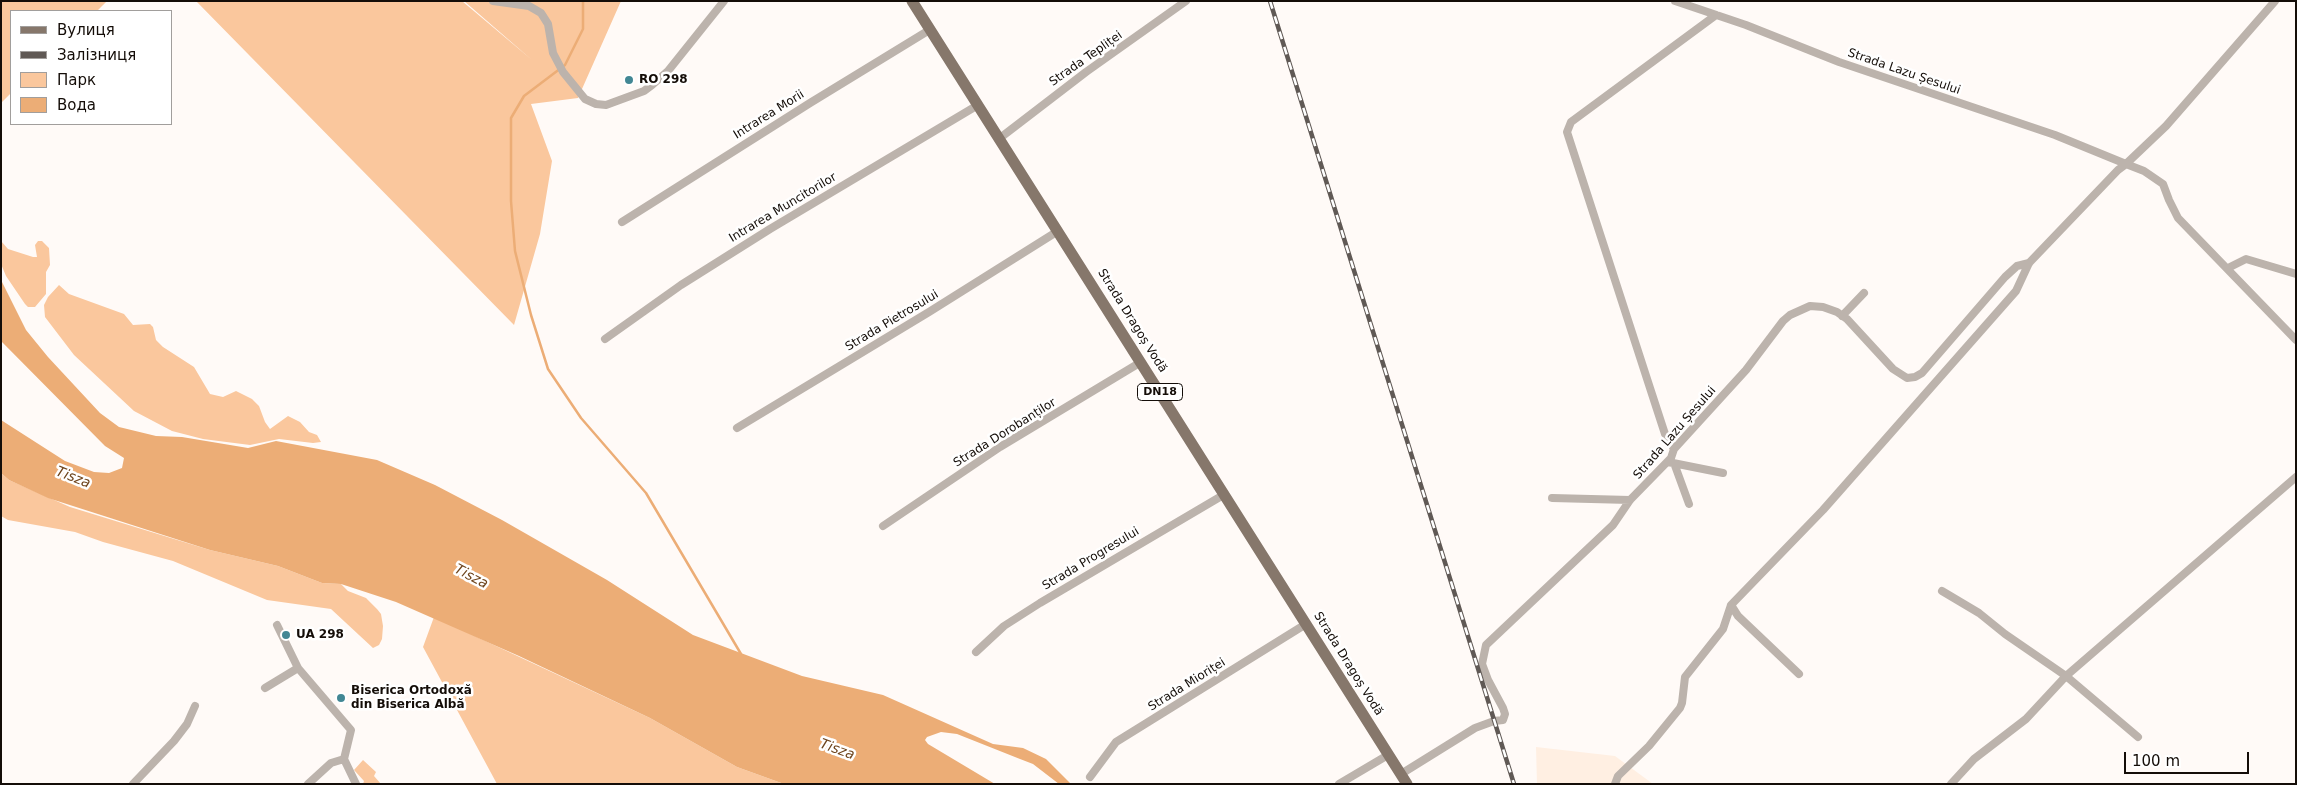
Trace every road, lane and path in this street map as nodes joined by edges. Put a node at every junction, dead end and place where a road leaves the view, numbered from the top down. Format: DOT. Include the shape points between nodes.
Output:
graph roads {
  1 [pos="492,1"];
  2 [pos="724,1"];
  3 [pos="912,1"];
  4 [pos="1186,1"];
  5 [pos="1675,1"];
  6 [pos="2275,1"];
  7 [pos="1716,15"];
  8 [pos="931,29"];
  9 [pos="978,105"];
  10 [pos="1000,138"];
  11 [pos="2126,164"];
  12 [pos="622,222"];
  13 [pos="1058,232"];
  14 [pos="2029,262"];
  15 [pos="2228,268"];
  16 [pos="2296,274"];
  17 [pos="1864,293"];
  18 [pos="1842,316"];
  19 [pos="605,339"];
  20 [pos="2296,340"];
  21 [pos="1141,362"];
  22 [pos="737,428"];
  23 [pos="1674,448"];
  24 [pos="1671,462"];
  25 [pos="1723,473"];
  26 [pos="2296,477"];
  27 [pos="1225,494"];
  28 [pos="1552,498"];
  29 [pos="1630,500"];
  30 [pos="1689,504"];
  31 [pos="883,526"];
  32 [pos="1942,591"];
  33 [pos="1731,605"];
  34 [pos="1306,624"];
  35 [pos="277,625"];
  36 [pos="976,652"];
  37 [pos="298,668"];
  38 [pos="1799,674"];
  39 [pos="2066,676"];
  40 [pos="266,688"];
  41 [pos="196,706"];
  42 [pos="2138,737"];
  43 [pos="1388,754"];
  44 [pos="344,759"];
  45 [pos="1090,777"];
  46 [pos="1404,779"];
  47 [pos="133,784"];
  48 [pos="308,784"];
  49 [pos="356,784"];
  50 [pos="1340,784"];
  51 [pos="1615,784"];
  52 [pos="1951,784"];
  1 -- 2 [label="street" via="529,6 541,13 548,24 557,64 585,100 606,105 644,91 668,71"];
  3 -- 8 [label="main road, Strada Dragoș Vodă / DN18"];
  4 -- 10 [label="street, Strada Tepliței"];
  5 -- 7 [label="street, Strada Lazu Șesului"];
  6 -- 11 [label="street, Strada Lazu Șesului" via="2166,126"];
  7 -- 11 [label="street, Strada Lazu Șesului" via="1839,62 2055,135"];
  7 -- 23 [label="street" via="1571,122 1567,132 1665,434"];
  8 -- 9 [label="main road, Strada Dragoș Vodă / DN18"];
  8 -- 12 [label="street, Intrarea Morii"];
  9 -- 10 [label="main road, Strada Dragoș Vodă / DN18"];
  9 -- 19 [label="street, Intrarea Muncitorilor" via="697,275"];
  10 -- 13 [label="main road, Strada Dragoș Vodă / DN18"];
  11 -- 14 [label="street, Strada Lazu Șesului"];
  11 -- 15 [label="street, Strada Lazu Șesului" via="2157,177 2178,218"];
  13 -- 21 [label="main road, Strada Dragoș Vodă / DN18"];
  13 -- 22 [label="street, Strada Pietrosului"];
  14 -- 18 [label="street, Strada Lazu Șesului" via="2017,266 2005,277 1922,374 1915,377 1907,378 1893,369"];
  14 -- 33 [label="street, Strada Lazu Șesului" via="2016,291 1823,510"];
  15 -- 16 [label="street" via="2246,259"];
  15 -- 20 [label="street, Strada Lazu Șesului"];
  17 -- 18 [label="street"];
  18 -- 23 [label="street, Strada Lazu Șesului" via="1823,307 1810,306 1790,315 1746,370"];
  21 -- 27 [label="main road, Strada Dragoș Vodă / DN18"];
  21 -- 31 [label="street, Strada Dorobanților" via="1000,447"];
  23 -- 24 [label="street, Strada Lazu Șesului"];
  24 -- 25 [label="street"];
  24 -- 29 [label="street, Strada Lazu Șesului"];
  24 -- 30 [label="street"];
  26 -- 39 [label="street"];
  27 -- 34 [label="main road, Strada Dragoș Vodă / DN18"];
  27 -- 36 [label="street, Strada Progresului" via="1040,602 1004,626"];
  28 -- 29 [label="street"];
  29 -- 46 [label="street, Strada Lazu Șesului" via="1603,536 1486,645 1482,664 1503,708 1504,720 1475,728"];
  32 -- 39 [label="street" via="1979,613"];
  33 -- 38 [label="street" via="1738,616"];
  33 -- 51 [label="street, Strada Lazu Șesului" via="1723,629 1685,677 1680,708 1649,746 1618,776"];
  34 -- 43 [label="main road, Strada Dragoș Vodă / DN18"];
  34 -- 45 [label="street, Strada Mioriței" via="1116,742"];
  35 -- 37 [label="street"];
  37 -- 40 [label="street"];
  37 -- 44 [label="street" via="351,730"];
  39 -- 42 [label="street"];
  39 -- 52 [label="street" via="2026,719 1974,760"];
  41 -- 47 [label="street" via="174,741"];
  43 -- 46 [label="main road, Strada Dragoș Vodă / DN18"];
  43 -- 50 [label="street"];
  44 -- 48 [label="street" via="331,763"];
  44 -- 49 [label="street"];
}
